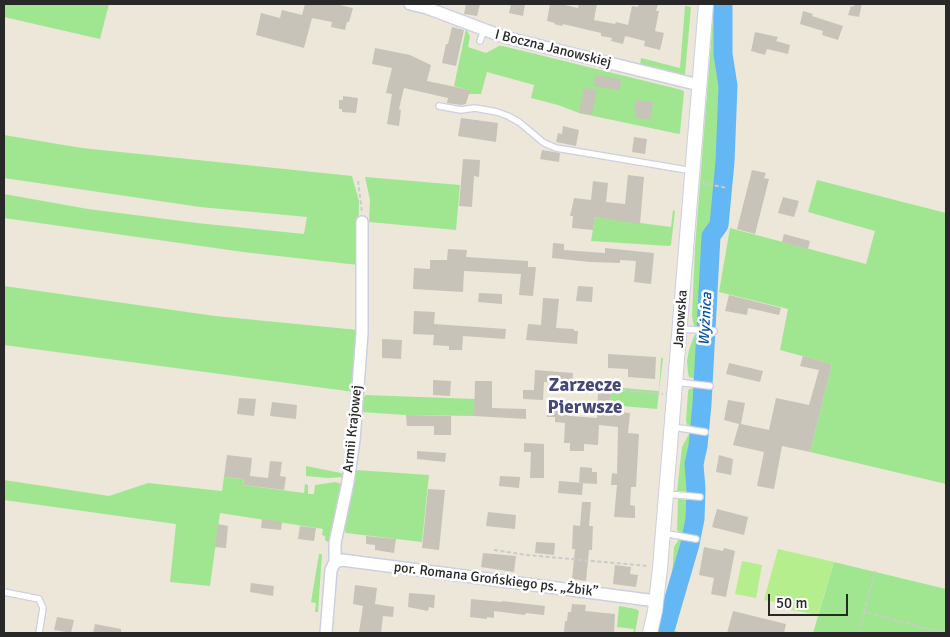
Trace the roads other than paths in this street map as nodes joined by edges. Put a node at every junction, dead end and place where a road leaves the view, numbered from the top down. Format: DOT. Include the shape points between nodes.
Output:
graph roads {
  1 [pos="410,4"];
  2 [pos="706,4"];
  3 [pos="699,85"];
  4 [pos="440,106"];
  5 [pos="692,176"];
  6 [pos="362,222"];
  7 [pos="680,329"];
  8 [pos="712,331"];
  9 [pos="709,386"];
  10 [pos="676,389"];
  11 [pos="672,427"];
  12 [pos="701,431"];
  13 [pos="667,494"];
  14 [pos="696,496"];
  15 [pos="663,533"];
  16 [pos="693,539"];
  17 [pos="335,562"];
  18 [pos="4,592"];
  19 [pos="656,601"];
  20 [pos="39,633"];
  21 [pos="326,633"];
  22 [pos="650,633"];
  1 -- 3 [label="street, I Boczna Janowskiej" via="427,8 482,35 504,37"];
  2 -- 3 [label="street, Janowska"];
  3 -- 5 [label="street, Janowska"];
  4 -- 5 [label="lane" via="497,112 519,122 556,148"];
  5 -- 7 [label="street, Janowska"];
  6 -- 17 [label="street, Armii Krajowej" via="362,333 354,440 335,544"];
  7 -- 8 [label="lane"];
  7 -- 10 [label="street, Janowska"];
  9 -- 10 [label="lane"];
  10 -- 11 [label="street, Janowska"];
  11 -- 12 [label="lane"];
  11 -- 13 [label="street, Janowska"];
  13 -- 14 [label="lane"];
  13 -- 15 [label="street, Janowska"];
  15 -- 16 [label="lane"];
  15 -- 19 [label="street, Janowska"];
  17 -- 19 [label="street, por. Romana Grońskiego ps. „Żbik”" via="342,560"];
  17 -- 21 [label="street, Armii Krajowej"];
  18 -- 20 [label="lane" via="40,599 43,608"];
  19 -- 22 [label="street, Janowska"];
}
